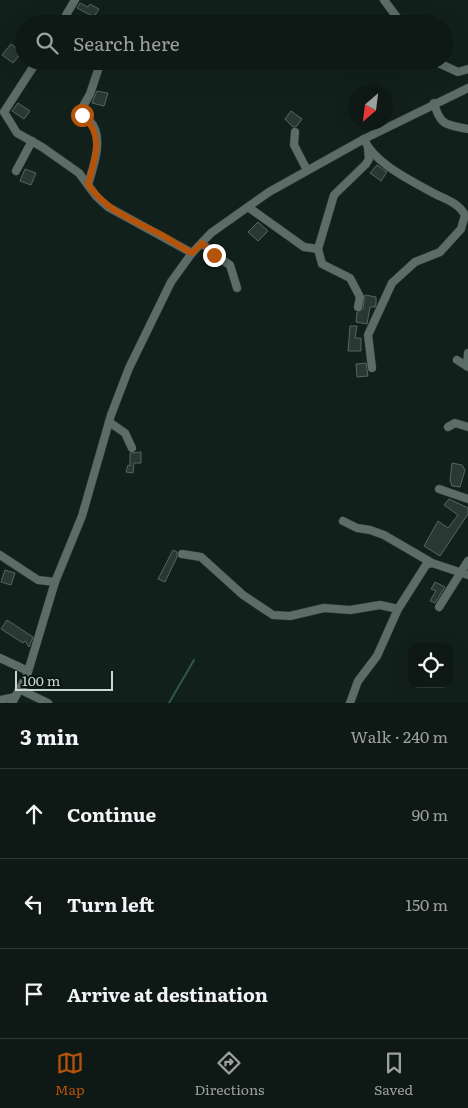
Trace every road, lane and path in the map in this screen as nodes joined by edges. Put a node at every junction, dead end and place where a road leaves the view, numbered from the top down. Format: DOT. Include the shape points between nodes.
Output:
graph roads {
  1 [pos="75,0"];
  2 [pos="384,0"];
  3 [pos="68,15"];
  4 [pos="395,15"];
  5 [pos="468,69"];
  6 [pos="31,70"];
  7 [pos="98,70"];
  8 [pos="453,70"];
  9 [pos="468,88"];
  10 [pos="434,104"];
  11 [pos="468,130"];
  12 [pos="296,132"];
  13 [pos="364,139"];
  14 [pos="32,142"];
  15 [pos="368,148"];
  16 [pos="307,170"];
  17 [pos="16,171"];
  18 [pos="88,184"];
  19 [pos="248,207"];
  20 [pos="202,243"];
  21 [pos="318,250"];
  22 [pos="192,253"];
  23 [pos="237,288"];
  24 [pos="358,307"];
  25 [pos="468,352"];
  26 [pos="457,360"];
  27 [pos="468,367"];
  28 [pos="372,368"];
  29 [pos="108,422"];
  30 [pos="468,427"];
  31 [pos="448,428"];
  32 [pos="132,448"];
  33 [pos="440,489"];
  34 [pos="468,499"];
  35 [pos="343,521"];
  36 [pos="182,554"];
  37 [pos="0,555"];
  38 [pos="468,561"];
  39 [pos="432,563"];
  40 [pos="464,574"];
  41 [pos="56,582"];
  42 [pos="439,607"];
  43 [pos="398,609"];
  44 [pos="0,658"];
  45 [pos="28,671"];
  46 [pos="19,689"];
  47 [pos="0,700"];
  48 [pos="13,700"];
  49 [pos="48,703"];
  50 [pos="350,703"];
  1 -- 3 [label="street"];
  2 -- 4 [label="street"];
  5 -- 8 [label="street" via="458,72"];
  6 -- 14 [label="street" via="4,112 17,133"];
  7 -- 18 [label="street" via="81,110 94,127 97,148"];
  9 -- 10 [label="street"];
  10 -- 11 [label="street" via="438,117 444,123"];
  10 -- 13 [label="street"];
  12 -- 16 [label="street" via="294,145"];
  13 -- 15 [label="street"];
  13 -- 16 [label="street"];
  14 -- 17 [label="street"];
  14 -- 18 [label="street" via="64,162"];
  15 -- 21 [label="street" via="366,164 334,195"];
  15 -- 28 [label="street" via="411,180 457,205 465,215 461,229 440,252 415,262 392,283 368,335"];
  16 -- 19 [label="street"];
  18 -- 22 [label="street" via="108,207"];
  19 -- 20 [label="street"];
  19 -- 21 [label="street" via="304,247"];
  20 -- 22 [label="street"];
  20 -- 23 [label="street" via="230,265"];
  21 -- 24 [label="street" via="322,264 350,278 360,297"];
  22 -- 29 [label="street" via="171,282"];
  25 -- 27 [label="street"];
  26 -- 27 [label="street"];
  29 -- 32 [label="street" via="126,433"];
  29 -- 41 [label="street" via="82,516"];
  30 -- 31 [label="street" via="455,423"];
  33 -- 34 [label="street"];
  35 -- 39 [label="street" via="384,535"];
  36 -- 43 [label="street" via="201,557 243,595 273,615 290,616 324,608 350,610 380,605"];
  37 -- 41 [label="street" via="38,580"];
  38 -- 40 [label="street"];
  39 -- 40 [label="street"];
  39 -- 43 [label="street" via="426,565"];
  40 -- 42 [label="street"];
  41 -- 45 [label="street"];
  43 -- 50 [label="street" via="377,656 358,680"];
  44 -- 45 [label="street"];
  45 -- 46 [label="street"];
  46 -- 48 [label="street"];
  46 -- 49 [label="street"];
  47 -- 48 [label="street"];
}
